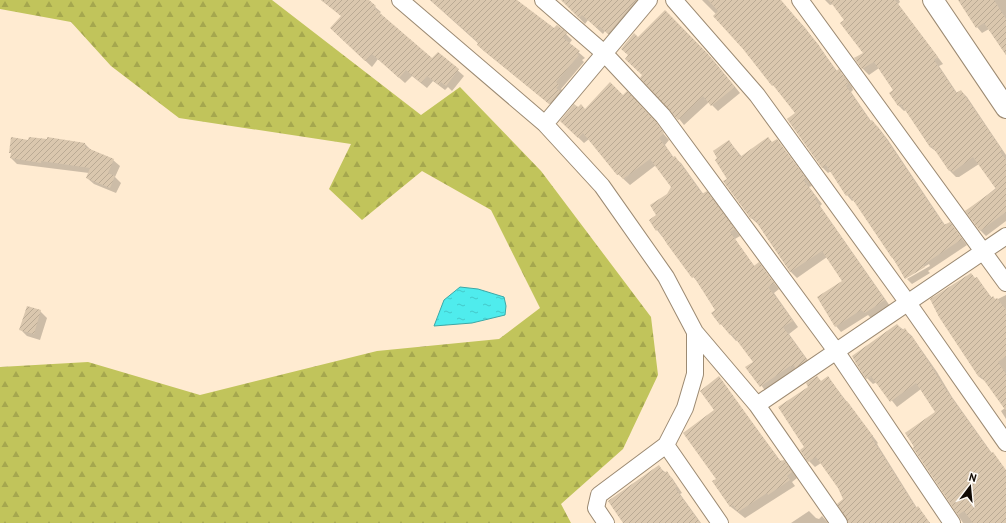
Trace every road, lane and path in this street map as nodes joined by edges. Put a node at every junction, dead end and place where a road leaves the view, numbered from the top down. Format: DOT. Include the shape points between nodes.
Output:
graph roads {
  1 [pos="400,0"];
  2 [pos="543,0"];
  3 [pos="649,0"];
  4 [pos="674,0"];
  5 [pos="800,0"];
  6 [pos="933,0"];
  7 [pos="604,52"];
  8 [pos="1006,108"];
  9 [pos="545,124"];
  10 [pos="1006,236"];
  11 [pos="984,250"];
  12 [pos="1006,283"];
  13 [pos="908,303"];
  14 [pos="695,332"];
  15 [pos="836,351"];
  16 [pos="757,405"];
  17 [pos="1006,443"];
  18 [pos="666,445"];
  19 [pos="606,523"];
  20 [pos="720,523"];
  21 [pos="839,523"];
  22 [pos="952,523"];
  1 -- 9 [label="street"];
  2 -- 7 [label="street"];
  3 -- 7 [label="street"];
  4 -- 13 [label="street" via="757,95"];
  5 -- 11 [label="street"];
  6 -- 8 [label="street"];
  7 -- 9 [label="street"];
  7 -- 15 [label="street" via="663,116"];
  9 -- 14 [label="street" via="602,186 666,277"];
  10 -- 11 [label="street"];
  11 -- 12 [label="street"];
  11 -- 13 [label="street"];
  13 -- 15 [label="street"];
  13 -- 17 [label="street"];
  14 -- 16 [label="street"];
  14 -- 18 [label="street" via="695,374 685,408"];
  15 -- 16 [label="street"];
  15 -- 22 [label="street"];
  16 -- 21 [label="street"];
  18 -- 19 [label="street" via="599,495 596,508"];
  18 -- 20 [label="street"];
}
